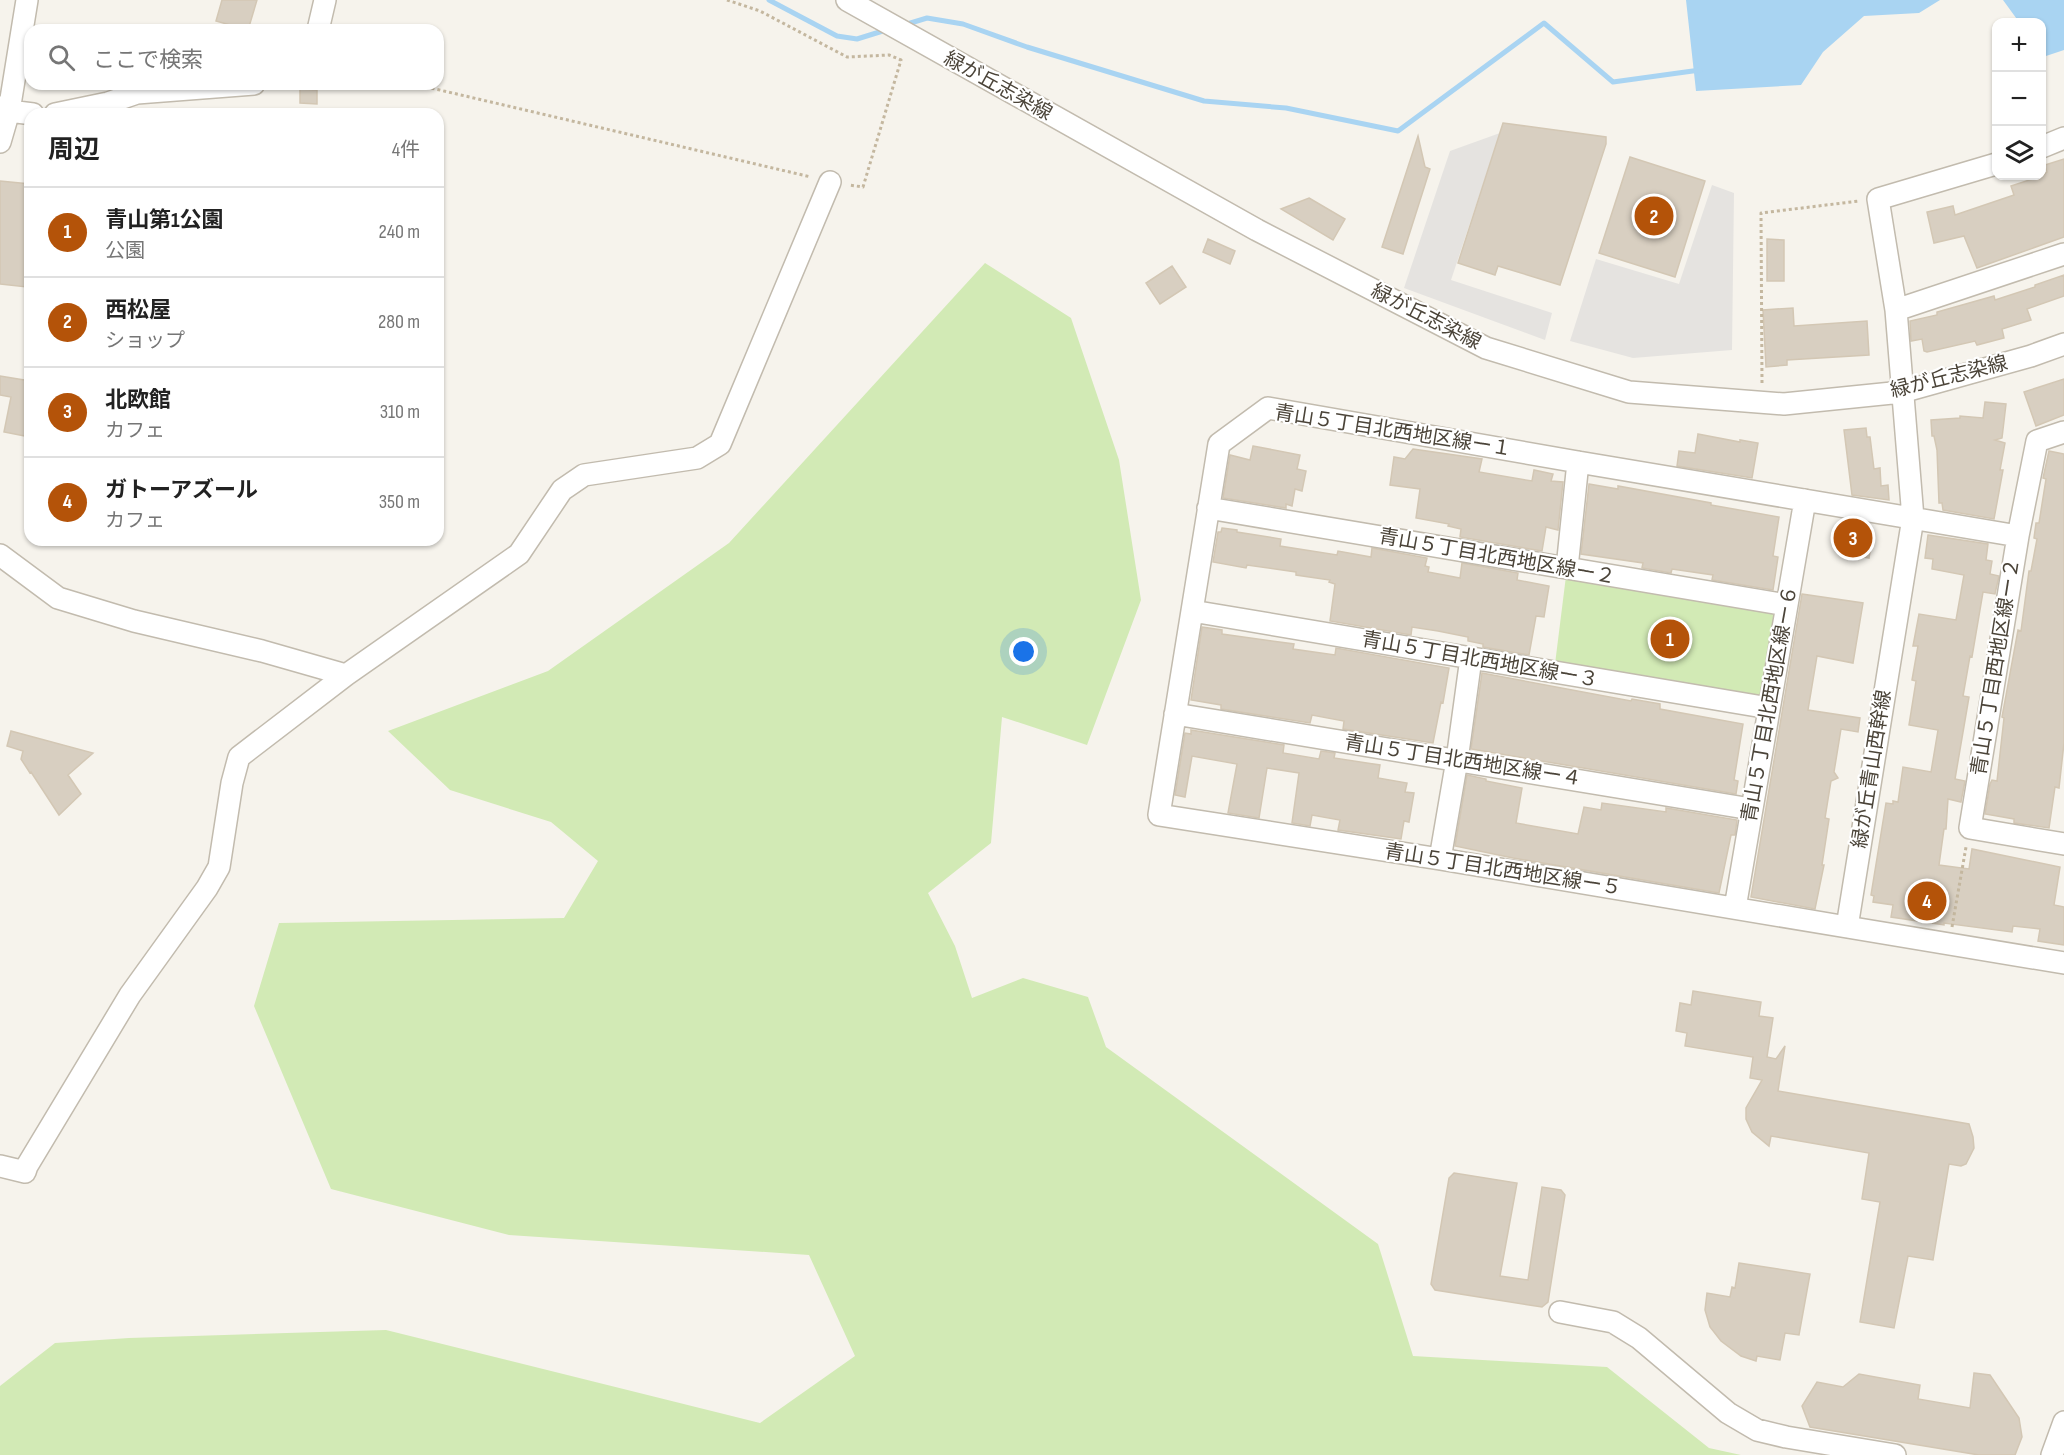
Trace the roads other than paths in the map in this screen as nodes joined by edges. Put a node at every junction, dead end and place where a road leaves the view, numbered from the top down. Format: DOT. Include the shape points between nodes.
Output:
graph roads {
  1 [pos="27,0"];
  2 [pos="325,0"];
  3 [pos="847,0"];
  4 [pos="319,24"];
  5 [pos="177,90"];
  6 [pos="84,108"];
  7 [pos="4,109"];
  8 [pos="24,112"];
  9 [pos="2064,138"];
  10 [pos="0,142"];
  11 [pos="2046,145"];
  12 [pos="1992,165"];
  13 [pos="830,182"];
  14 [pos="2064,254"];
  15 [pos="1896,310"];
  16 [pos="2064,344"];
  17 [pos="1902,392"];
  18 [pos="2064,432"];
  19 [pos="1578,462"];
  20 [pos="1805,500"];
  21 [pos="1208,508"];
  22 [pos="1913,518"];
  23 [pos="2018,536"];
  24 [pos="0,555"];
  25 [pos="1566,568"];
  26 [pos="1786,605"];
  27 [pos="1191,611"];
  28 [pos="1471,658"];
  29 [pos="346,675"];
  30 [pos="1769,708"];
  31 [pos="1175,714"];
  32 [pos="1457,760"];
  33 [pos="1751,809"];
  34 [pos="1159,815"];
  35 [pos="2064,844"];
  36 [pos="1440,859"];
  37 [pos="1735,908"];
  38 [pos="1847,927"];
  39 [pos="2064,963"];
  40 [pos="0,1166"];
  41 [pos="1560,1312"];
  42 [pos="2064,1422"];
  43 [pos="1895,1455"];
  44 [pos="2052,1455"];
  1 -- 7 [label="street"];
  2 -- 4 [label="street"];
  3 -- 17 [label="street, 緑が丘志染線" via="1257,230 1486,348 1629,392 1784,404"];
  5 -- 6 [label="street" via="138,93"];
  7 -- 8 [label="street"];
  7 -- 10 [label="street"];
  9 -- 11 [label="street"];
  12 -- 15 [label="street, 緑が丘青山西幹線" via="1878,199"];
  13 -- 29 [label="street" via="720,444 697,458 584,475 562,489 519,554"];
  14 -- 15 [label="street"];
  15 -- 17 [label="street, 緑が丘青山西幹線"];
  16 -- 17 [label="street, 緑が丘志染線"];
  17 -- 22 [label="street, 緑が丘青山西幹線"];
  18 -- 23 [label="street, 青山５丁目西地区線ー２" via="2037,441"];
  19 -- 20 [label="street, 青山５丁目北西地区線ー１"];
  19 -- 21 [label="street, 青山５丁目北西地区線ー１" via="1268,408 1219,444"];
  19 -- 25 [label="street"];
  20 -- 22 [label="street, 青山５丁目北西地区線ー１"];
  20 -- 26 [label="street, 青山５丁目北西地区線ー６"];
  21 -- 25 [label="street, 青山５丁目北西地区線ー２"];
  21 -- 27 [label="street, 青山５丁目北西地区線ー１"];
  22 -- 23 [label="street, 青山５丁目北西地区線ー１"];
  22 -- 38 [label="street, 緑が丘青山西幹線"];
  23 -- 35 [label="street, 青山５丁目西地区線ー２" via="1970,828"];
  24 -- 29 [label="street" via="58,598"];
  25 -- 26 [label="street, 青山５丁目北西地区線ー２"];
  26 -- 30 [label="street, 青山５丁目北西地区線ー６"];
  27 -- 28 [label="street, 青山５丁目北西地区線ー３"];
  27 -- 31 [label="street, 青山５丁目北西地区線ー１"];
  28 -- 30 [label="street, 青山５丁目北西地区線ー３"];
  28 -- 32 [label="street"];
  29 -- 40 [label="street" via="239,757 219,867 207,888 130,995 25,1172"];
  30 -- 33 [label="street, 青山５丁目北西地区線ー６"];
  31 -- 32 [label="street, 青山５丁目北西地区線ー４"];
  31 -- 34 [label="street, 青山５丁目北西地区線ー１"];
  32 -- 33 [label="street, 青山５丁目北西地区線ー４"];
  32 -- 36 [label="street"];
  33 -- 37 [label="street, 青山５丁目北西地区線ー６"];
  34 -- 36 [label="street, 青山５丁目北西地区線ー５"];
  36 -- 37 [label="street, 青山５丁目北西地区線ー５"];
  37 -- 38 [label="street, 青山５丁目北西地区線ー５"];
  38 -- 39 [label="street"];
  41 -- 43 [label="street" via="1622,1327 1728,1413 1757,1430"];
  42 -- 44 [label="street"];
}
